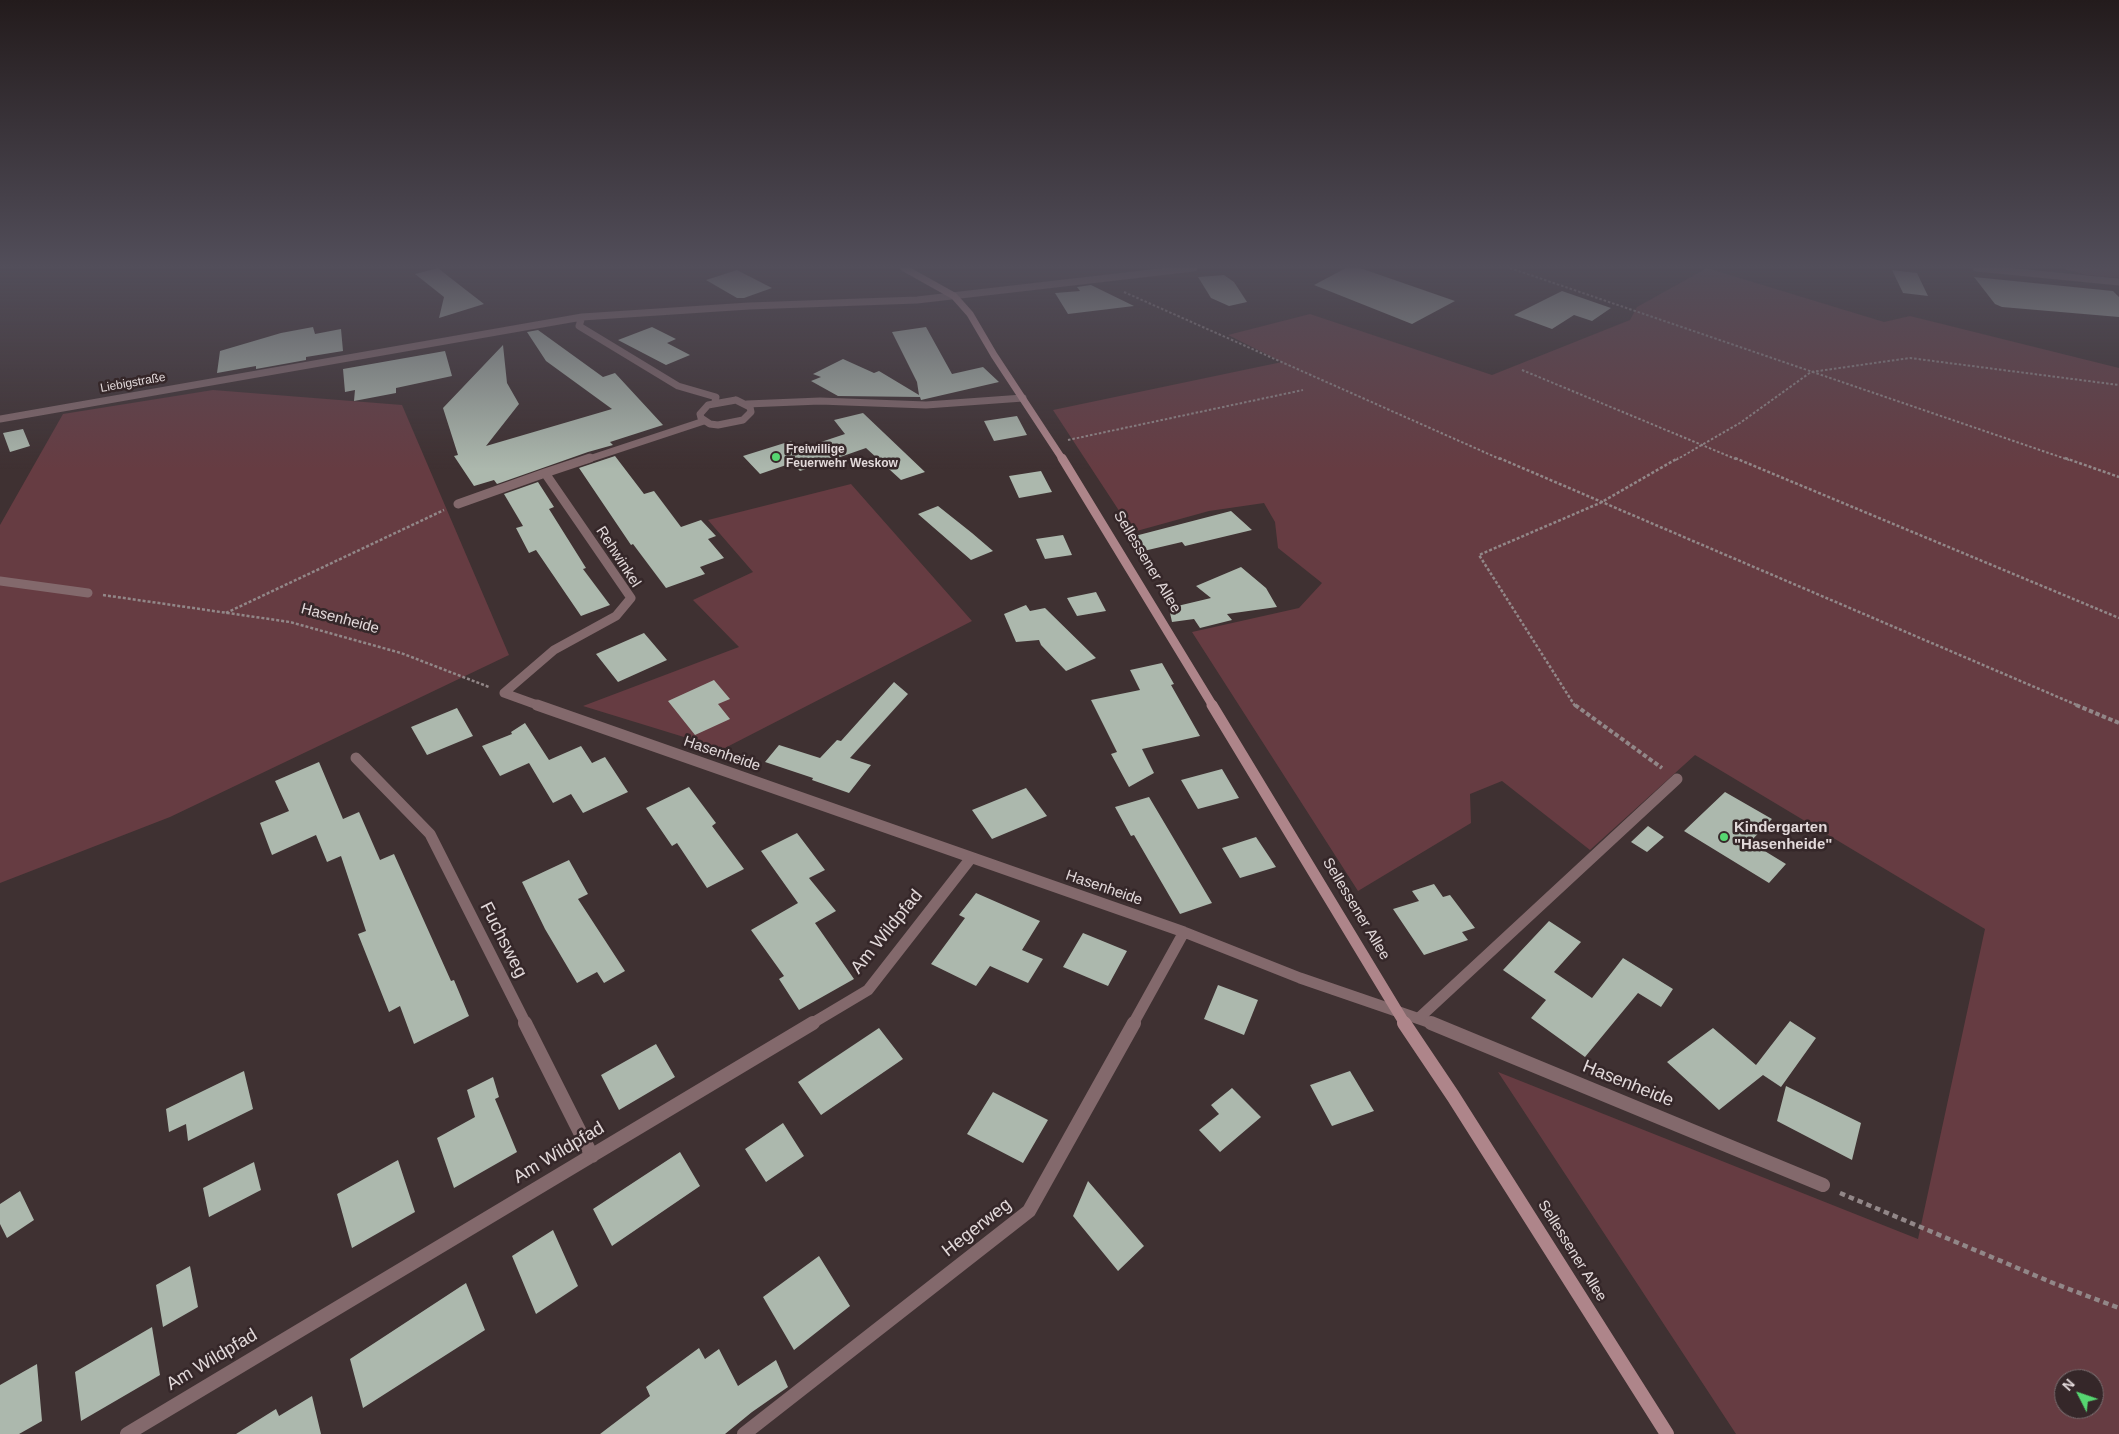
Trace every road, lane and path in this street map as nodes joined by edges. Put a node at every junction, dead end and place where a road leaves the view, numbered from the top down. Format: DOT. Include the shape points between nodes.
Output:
graph roads {
  1 [pos="480,335"];
  2 [pos="593,335"];
  3 [pos="982,335"];
  4 [pos="1223,335"];
  5 [pos="1704,335"];
  6 [pos="1522,370"];
  7 [pos="1811,372"];
  8 [pos="2119,385"];
  9 [pos="1303,390"];
  10 [pos="1023,398"];
  11 [pos="716,402"];
  12 [pos="747,404"];
  13 [pos="0,419"];
  14 [pos="704,421"];
  15 [pos="1053,443"];
  16 [pos="1702,444"];
  17 [pos="545,473"];
  18 [pos="2119,477"];
  19 [pos="1600,503"];
  20 [pos="458,504"];
  21 [pos="0,581"];
  22 [pos="88,593"];
  23 [pos="226,614"];
  24 [pos="2119,618"];
  25 [pos="504,693"];
  26 [pos="2119,723"];
  27 [pos="356,758"];
  28 [pos="1677,779"];
  29 [pos="971,858"];
  30 [pos="1184,932"];
  31 [pos="1396,1011"];
  32 [pos="1419,1018"];
  33 [pos="592,1156"];
  34 [pos="1823,1185"];
  35 [pos="2119,1308"];
  36 [pos="127,1434"];
  37 [pos="744,1434"];
  38 [pos="1667,1434"];
  1 -- 13 [label="street, Liebigstraße"];
  2 -- 11 [label="street" via="678,386 716,397"];
  3 -- 10 [label="main road, Sellessener Allee"];
  4 -- 19 [label="path"];
  5 -- 7 [label="path"];
  6 -- 16 [label="path"];
  7 -- 8 [label="path" via="1910,358"];
  7 -- 16 [label="path" via="1740,423"];
  7 -- 18 [label="path"];
  9 -- 15 [label="path"];
  10 -- 12 [label="street" via="926,405 820,401"];
  10 -- 15 [label="main road, Sellessener Allee"];
  11 -- 12 [label="street" via="736,400"];
  11 -- 14 [label="street" via="700,414"];
  12 -- 14 [label="street" via="751,412 743,420 718,425"];
  14 -- 17 [label="street"];
  15 -- 31 [label="main road, Sellessener Allee"];
  16 -- 19 [label="path"];
  16 -- 24 [label="path"];
  17 -- 20 [label="street"];
  17 -- 25 [label="street, Rehwinkel" via="631,598 616,616 554,650"];
  19 -- 26 [label="path"];
  19 -- 28 [label="path" via="1479,556 1576,707"];
  20 -- 23 [label="path"];
  21 -- 22 [label="street"];
  22 -- 23 [label="path, Hasenheide"];
  23 -- 25 [label="path, Hasenheide" via="290,622 401,652"];
  25 -- 29 [label="street, Hasenheide"];
  27 -- 33 [label="street, Fuchsweg" via="430,834"];
  28 -- 32 [label="street"];
  29 -- 30 [label="street, Hasenheide"];
  29 -- 33 [label="street, Am Wildpfad" via="868,990"];
  30 -- 31 [label="street, Hasenheide" via="1300,978"];
  30 -- 37 [label="street, Hegerweg" via="1028,1211"];
  31 -- 32 [label="street, Hasenheide"];
  31 -- 38 [label="main road, Sellessener Allee"];
  32 -- 34 [label="street, Hasenheide"];
  33 -- 36 [label="street, Am Wildpfad"];
  34 -- 35 [label="path"];
}
